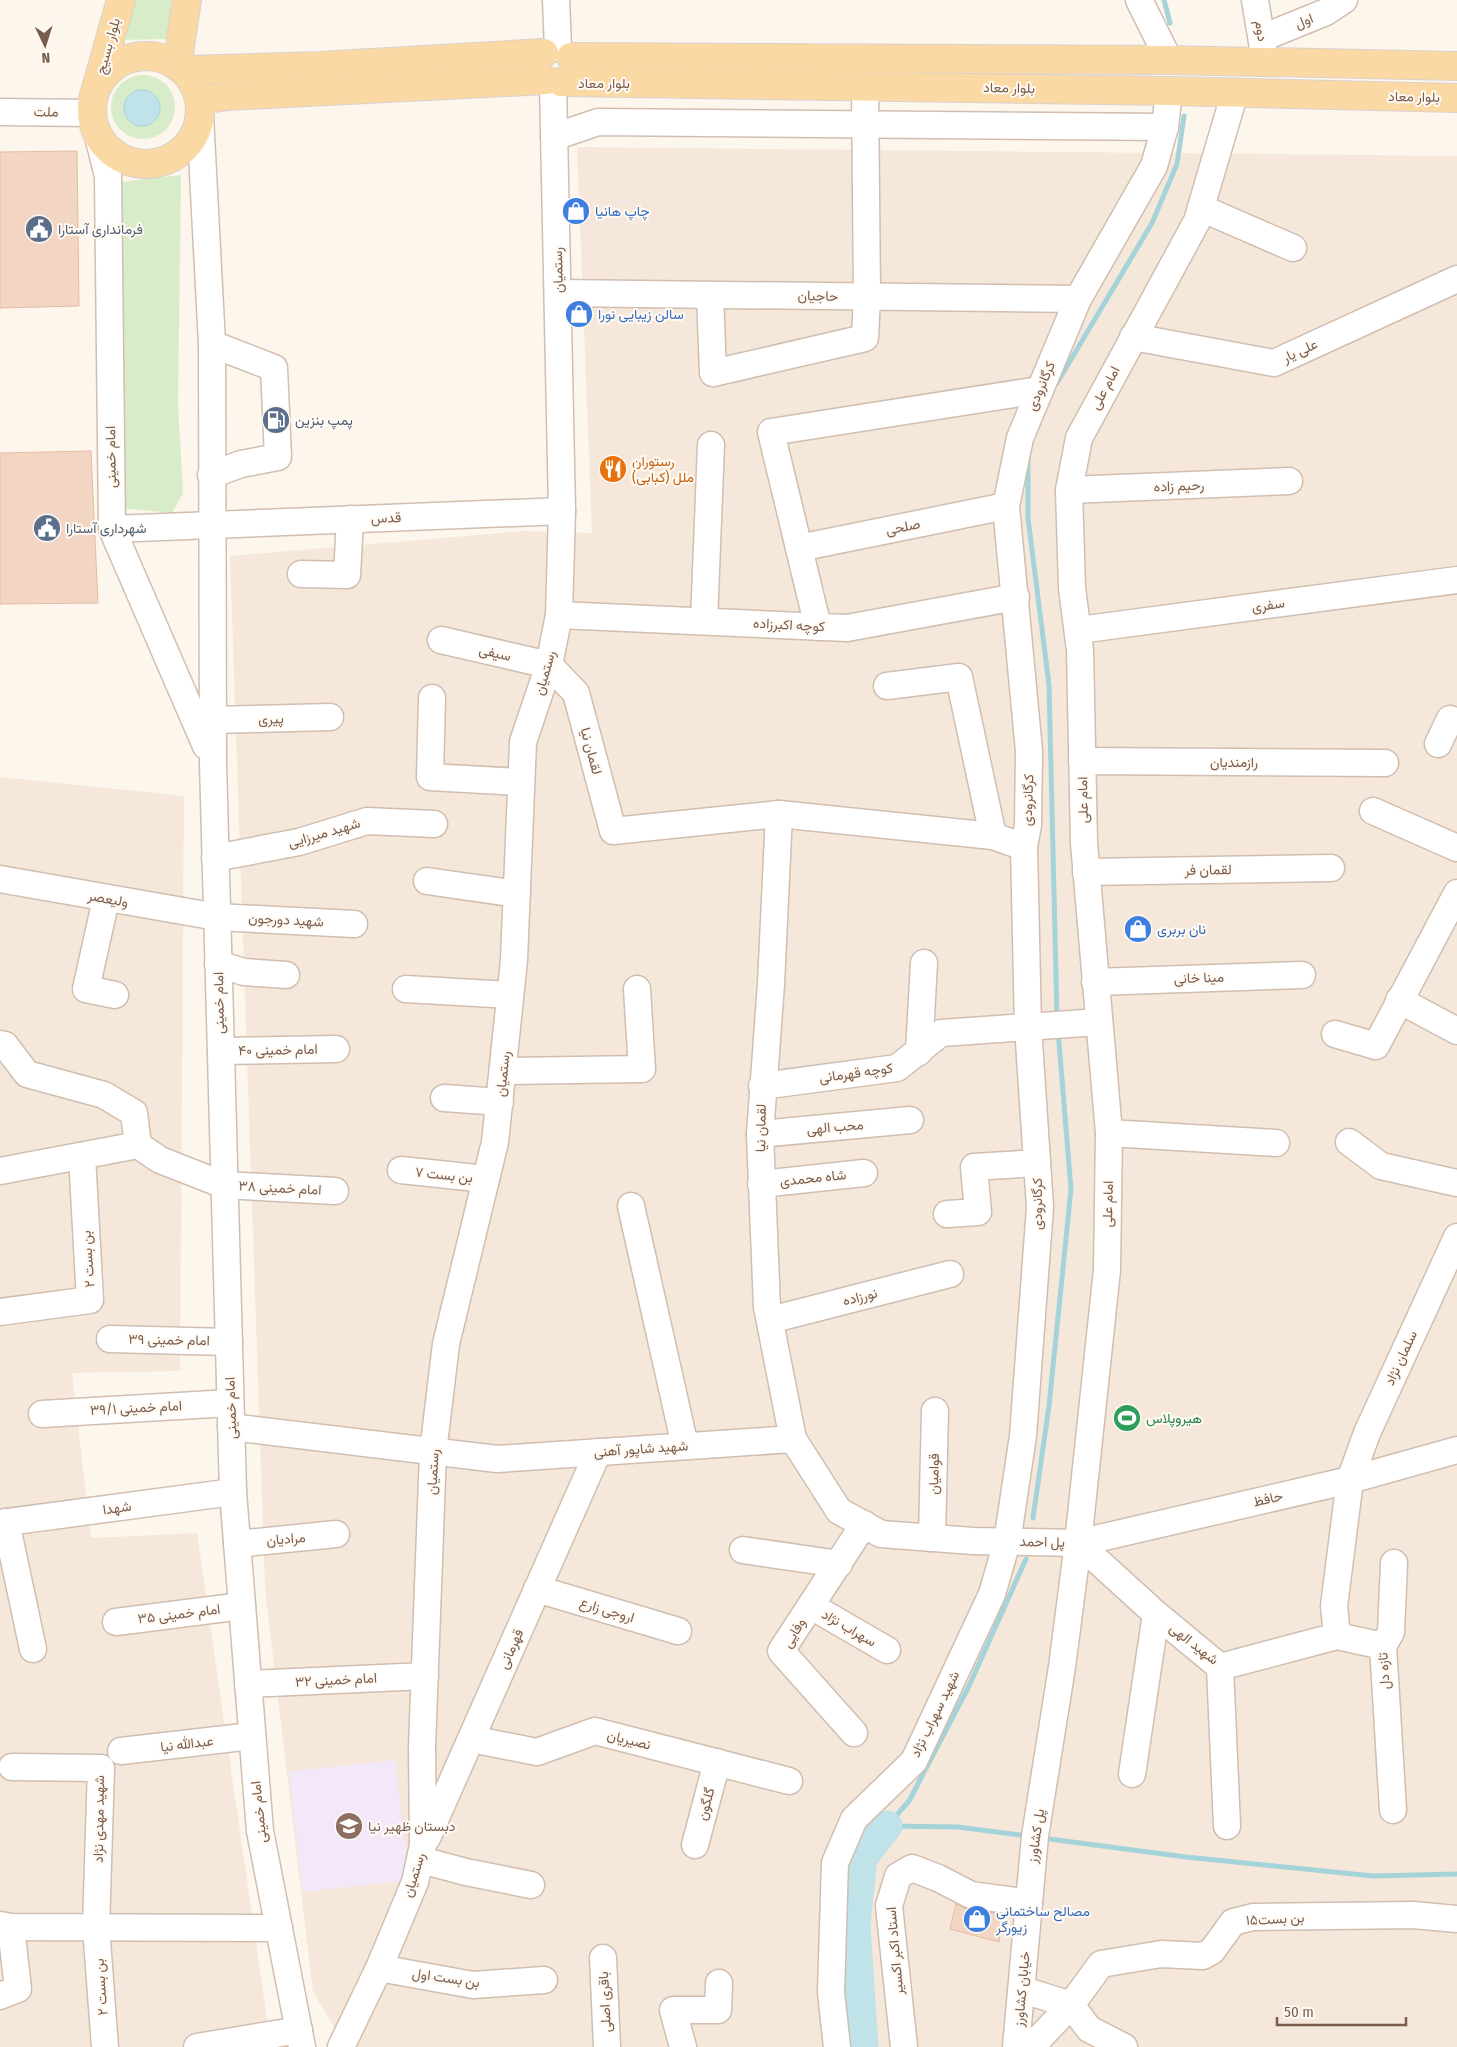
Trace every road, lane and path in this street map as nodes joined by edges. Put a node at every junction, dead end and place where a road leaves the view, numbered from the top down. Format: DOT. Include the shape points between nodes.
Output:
graph roads {
  1 [pos="121,0"];
  2 [pos="187,0"];
  3 [pos="556,0"];
  4 [pos="1139,0"];
  5 [pos="1255,0"];
  6 [pos="1344,0"];
  7 [pos="1264,50"];
  8 [pos="558,53"];
  9 [pos="728,57"];
  10 [pos="987,58"];
  11 [pos="1169,60"];
  12 [pos="320,66"];
  13 [pos="1448,66"];
  14 [pos="180,67"];
  15 [pos="553,82"];
  16 [pos="729,83"];
  17 [pos="865,86"];
  18 [pos="987,88"];
  19 [pos="1168,91"];
  20 [pos="1235,92"];
  21 [pos="321,93"];
  22 [pos="1448,98"];
  23 [pos="200,108"];
  24 [pos="0,112"];
  25 [pos="95,112"];
  26 [pos="864,125"];
  27 [pos="1165,128"];
  28 [pos="554,137"];
  29 [pos="1201,208"];
  30 [pos="1293,248"];
  31 [pos="1457,279"];
  32 [pos="558,293"];
  33 [pos="710,295"];
  34 [pos="867,296"];
  35 [pos="1078,299"];
  36 [pos="1132,337"];
  37 [pos="212,344"];
  38 [pos="1039,390"];
  39 [pos="711,445"];
  40 [pos="211,475"];
  41 [pos="1289,481"];
  42 [pos="1069,490"];
  43 [pos="1006,506"];
  44 [pos="562,511"];
  45 [pos="350,519"];
  46 [pos="211,524"];
  47 [pos="112,529"];
  48 [pos="799,548"];
  49 [pos="301,574"];
  50 [pos="1457,580"];
  51 [pos="1016,597"];
  52 [pos="559,614"];
  53 [pos="704,621"];
  54 [pos="818,627"];
  55 [pos="1078,630"];
  56 [pos="441,640"];
  57 [pos="549,665"];
  58 [pos="887,686"];
  59 [pos="432,698"];
  60 [pos="330,717"];
  61 [pos="212,720"];
  62 [pos="1457,722"];
  63 [pos="1438,744"];
  64 [pos="1082,761"];
  65 [pos="213,763"];
  66 [pos="1385,763"];
  67 [pos="521,782"];
  68 [pos="1373,811"];
  69 [pos="779,814"];
  70 [pos="434,824"];
  71 [pos="993,836"];
  72 [pos="1024,847"];
  73 [pos="1457,848"];
  74 [pos="215,858"];
  75 [pos="1331,868"];
  76 [pos="1086,872"];
  77 [pos="0,879"];
  78 [pos="427,881"];
  79 [pos="1457,893"];
  80 [pos="517,894"];
  81 [pos="106,899"];
  82 [pos="217,917"];
  83 [pos="354,924"];
  84 [pos="924,963"];
  85 [pos="218,964"];
  86 [pos="286,975"];
  87 [pos="1302,975"];
  88 [pos="1095,982"];
  89 [pos="406,989"];
  90 [pos="637,989"];
  91 [pos="115,996"];
  92 [pos="510,996"];
  93 [pos="1399,1000"];
  94 [pos="1099,1022"];
  95 [pos="1028,1027"];
  96 [pos="1457,1031"];
  97 [pos="1335,1034"];
  98 [pos="0,1044"];
  99 [pos="336,1048"];
  100 [pos="220,1051"];
  101 [pos="919,1052"];
  102 [pos="503,1071"];
  103 [pos="762,1086"];
  104 [pos="444,1098"];
  105 [pos="500,1102"];
  106 [pos="910,1120"];
  107 [pos="1109,1133"];
  108 [pos="760,1134"];
  109 [pos="1349,1142"];
  110 [pos="1276,1143"];
  111 [pos="138,1145"];
  112 [pos="82,1156"];
  113 [pos="1037,1163"];
  114 [pos="401,1170"];
  115 [pos="0,1171"];
  116 [pos="864,1173"];
  117 [pos="486,1179"];
  118 [pos="1457,1183"];
  119 [pos="761,1184"];
  120 [pos="224,1185"];
  121 [pos="335,1191"];
  122 [pos="631,1206"];
  123 [pos="947,1214"];
  124 [pos="1457,1237"];
  125 [pos="950,1274"];
  126 [pos="0,1312"];
  127 [pos="770,1320"];
  128 [pos="110,1339"];
  129 [pos="229,1342"];
  130 [pos="935,1411"];
  131 [pos="42,1414"];
  132 [pos="231,1415"];
  133 [pos="793,1439"];
  134 [pos="685,1446"];
  135 [pos="1457,1450"];
  136 [pos="433,1452"];
  137 [pos="598,1452"];
  138 [pos="1350,1480"];
  139 [pos="233,1492"];
  140 [pos="3,1523"];
  141 [pos="864,1524"];
  142 [pos="336,1534"];
  143 [pos="932,1538"];
  144 [pos="1007,1542"];
  145 [pos="1078,1543"];
  146 [pos="237,1544"];
  147 [pos="743,1550"];
  148 [pos="1394,1563"];
  149 [pos="839,1564"];
  150 [pos="537,1589"];
  151 [pos="242,1606"];
  152 [pos="811,1606"];
  153 [pos="1156,1614"];
  154 [pos="116,1622"];
  155 [pos="678,1631"];
  156 [pos="1337,1636"];
  157 [pos="1382,1646"];
  158 [pos="33,1649"];
  159 [pos="887,1650"];
  160 [pos="1220,1667"];
  161 [pos="425,1676"];
  162 [pos="248,1684"];
  163 [pos="854,1733"];
  164 [pos="252,1736"];
  165 [pos="471,1739"];
  166 [pos="121,1751"];
  167 [pos="717,1762"];
  168 [pos="12,1767"];
  169 [pos="1132,1774"];
  170 [pos="789,1781"];
  171 [pos="1041,1800"];
  172 [pos="1393,1810"];
  173 [pos="1227,1826"];
  174 [pos="695,1845"];
  175 [pos="422,1853"];
  176 [pos="1031,1870"];
  177 [pos="531,1885"];
  178 [pos="1029,1903"];
  179 [pos="1457,1919"];
  180 [pos="5,1926"];
  181 [pos="96,1927"];
  182 [pos="279,1928"];
  183 [pos="603,1958"];
  184 [pos="379,1968"];
  185 [pos="544,1980"];
  186 [pos="720,1983"];
  187 [pos="1023,1990"];
  188 [pos="0,1996"];
  189 [pos="1072,2005"];
  190 [pos="301,2038"];
  191 [pos="105,2047"];
  192 [pos="197,2047"];
  193 [pos="342,2047"];
  194 [pos="607,2047"];
  195 [pos="683,2047"];
  196 [pos="837,2047"];
  197 [pos="904,2047"];
  198 [pos="1016,2047"];
  199 [pos="1031,2047"];
  200 [pos="1124,2047"];
  1 -- 25 [label="main road, بلوار بسیج" via="112,27"];
  2 -- 14 [label="main road"];
  3 -- 8 [label="street"];
  4 -- 11 [label="street"];
  5 -- 7 [label="street, دوم"];
  6 -- 7 [label="street, اول"];
  7 -- 11 [label="main road, بلوار معاد"];
  7 -- 13 [label="main road, بلوار معاد"];
  8 -- 9 [label="main road, بلوار معاد"];
  8 -- 12 [label="main road, بلوار معاد"];
  8 -- 15 [label="main road" via="572,72 568,79"];
  9 -- 10 [label="main road, بلوار معاد"];
  9 -- 16 [label="main road" via="720,63 718,73 724,82"];
  10 -- 11 [label="main road, بلوار معاد"];
  10 -- 18 [label="main road"];
  12 -- 14 [label="main road, بلوار معاد"];
  12 -- 21 [label="main road"];
  13 -- 22 [label="main road"];
  14 -- 23 [label="main road" via="194,84"];
  14 -- 25 [label="main road" via="162,58 129,58 102,78"];
  15 -- 16 [label="main road, بلوار معاد"];
  15 -- 21 [label="main road, بلوار معاد"];
  15 -- 28 [label="street, رستمیان"];
  16 -- 17 [label="main road, بلوار معاد"];
  17 -- 18 [label="main road, بلوار معاد"];
  17 -- 26 [label="street"];
  18 -- 19 [label="main road, بلوار معاد"];
  19 -- 20 [label="main road, بلوار معاد"];
  19 -- 27 [label="street, کرگانرودی"];
  20 -- 22 [label="main road, بلوار معاد"];
  20 -- 29 [label="street, امام علی"];
  21 -- 23 [label="main road, بلوار معاد" via="228,96"];
  23 -- 25 [label="main road" via="196,133 185,148 171,158 154,163 137,163 120,157 106,146"];
  23 -- 37 [label="street, امام خمینی"];
  24 -- 25 [label="street, ملت"];
  25 -- 47 [label="street, امام خمینی" via="108,176"];
  26 -- 27 [label="street"];
  26 -- 28 [label="street" via="598,122"];
  26 -- 34 [label="street"];
  27 -- 35 [label="street, کرگانرودی" via="1154,166"];
  28 -- 32 [label="street, رستمیان"];
  29 -- 30 [label="street"];
  29 -- 36 [label="street, امام علی" via="1197,221"];
  31 -- 36 [label="street, علی یار" via="1274,363"];
  32 -- 33 [label="street, حاجیان"];
  32 -- 44 [label="street, رستمیان"];
  33 -- 34 [label="street, حاجیان"];
  33 -- 34 [label="street" via="713,373 865,338"];
  34 -- 35 [label="street, حاجیان"];
  35 -- 38 [label="street, کرگانرودی"];
  36 -- 42 [label="street, امام علی" via="1079,438"];
  37 -- 40 [label="street, امام خمینی"];
  37 -- 40 [label="street" via="274,368 278,457 241,464"];
  38 -- 43 [label="street, کرگانرودی" via="1020,438"];
  38 -- 48 [label="street" via="771,432"];
  39 -- 53 [label="street"];
  40 -- 46 [label="street, امام خمینی"];
  41 -- 42 [label="street, رحیم زاده"];
  42 -- 55 [label="street, امام علی" via="1072,588"];
  43 -- 48 [label="street, صلحی"];
  43 -- 51 [label="street, کرگانرودی"];
  44 -- 45 [label="street, قدس"];
  44 -- 52 [label="street, رستمیان"];
  45 -- 46 [label="street, قدس"];
  45 -- 49 [label="street" via="347,575"];
  46 -- 47 [label="street, قدس"];
  46 -- 61 [label="street, امام خمینی"];
  47 -- 65 [label="street, امام خمینی"];
  48 -- 54 [label="street"];
  50 -- 55 [label="street, سفری"];
  51 -- 54 [label="street, کوچه اکبرزاده" via="847,628"];
  51 -- 72 [label="street, کرگانرودی" via="1030,750 1028,826"];
  52 -- 53 [label="street, کوچه اکبرزاده"];
  52 -- 57 [label="street, رستمیان"];
  53 -- 54 [label="street, کوچه اکبرزاده"];
  55 -- 64 [label="street, امام علی"];
  56 -- 57 [label="street, سیفی"];
  57 -- 67 [label="street, رستمیان" via="523,742"];
  57 -- 69 [label="street, لقمان نیا" via="576,693 613,831"];
  58 -- 71 [label="street" via="959,677"];
  59 -- 67 [label="street" via="430,777"];
  60 -- 61 [label="street, پیری"];
  61 -- 65 [label="street, امام خمینی"];
  62 -- 63 [label="street" via="1450,719"];
  64 -- 66 [label="street, رازمندیان"];
  64 -- 76 [label="street, امام علی"];
  65 -- 74 [label="street, امام خمینی"];
  67 -- 80 [label="street, رستمیان"];
  68 -- 73 [label="street"];
  69 -- 71 [label="street, لقمان نیا"];
  69 -- 103 [label="street, لقمان نیا"];
  70 -- 74 [label="street, شهید میرزایی" via="367,821 299,842"];
  71 -- 72 [label="street, لقمان نیا"];
  72 -- 95 [label="street, کرگانرودی"];
  74 -- 82 [label="street, امام خمینی"];
  75 -- 76 [label="street, لقمان فر"];
  76 -- 88 [label="street, امام علی"];
  77 -- 81 [label="street, ولیعصر"];
  78 -- 80 [label="street"];
  79 -- 93 [label="street"];
  80 -- 92 [label="street, رستمیان"];
  81 -- 82 [label="street, ولیعصر"];
  81 -- 91 [label="street" via="86,989"];
  82 -- 83 [label="street, شهید دورجون"];
  82 -- 85 [label="street, امام خمینی"];
  84 -- 101 [label="street"];
  85 -- 86 [label="street" via="244,972"];
  85 -- 100 [label="street, امام خمینی"];
  87 -- 88 [label="street, مینا خانی"];
  88 -- 94 [label="street, امام علی"];
  89 -- 92 [label="street"];
  90 -- 102 [label="street" via="642,1069"];
  92 -- 102 [label="street, رستمیان"];
  93 -- 96 [label="street"];
  93 -- 97 [label="street" via="1376,1046"];
  94 -- 95 [label="street, کوچه قهرمانی"];
  94 -- 107 [label="street, امام علی"];
  95 -- 101 [label="street, کوچه قهرمانی" via="941,1033"];
  95 -- 113 [label="street, کرگانرودی"];
  98 -- 111 [label="street" via="5,1045 27,1074 104,1095 134,1113"];
  99 -- 100 [label="street, امام خمینی ۴۰"];
  100 -- 120 [label="street, امام خمینی"];
  101 -- 103 [label="street, کوچه قهرمانی" via="898,1068"];
  102 -- 105 [label="street, رستمیان"];
  103 -- 108 [label="street, لقمان نیا"];
  104 -- 105 [label="street"];
  105 -- 117 [label="street, رستمیان"];
  106 -- 108 [label="street, محب الهی"];
  107 -- 110 [label="street"];
  107 -- 145 [label="street, امام علی" via="1107,1270"];
  108 -- 119 [label="street, لقمان نیا"];
  109 -- 118 [label="street" via="1381,1166"];
  111 -- 112 [label="street"];
  111 -- 120 [label="street, امام خمینی ۳۸" via="160,1160"];
  112 -- 115 [label="street"];
  112 -- 126 [label="street, بن بست ۲" via="90,1300"];
  113 -- 123 [label="street" via="974,1167 978,1212"];
  113 -- 144 [label="street, کرگانرودی" via="1040,1207 1023,1436"];
  114 -- 117 [label="street, بن بست ۷"];
  116 -- 119 [label="street, شاه محمدی"];
  117 -- 136 [label="street, رستمیان" via="446,1344"];
  119 -- 127 [label="street, لقمان نیا"];
  120 -- 121 [label="street, امام خمینی ۳۸"];
  120 -- 129 [label="street, امام خمینی"];
  122 -- 134 [label="street"];
  124 -- 138 [label="street, سلمان نژاد" via="1367,1433"];
  125 -- 127 [label="street, نورزاده"];
  127 -- 133 [label="street, لقمان نیا"];
  128 -- 129 [label="street, امام خمینی ۳۹"];
  129 -- 132 [label="street, امام خمینی"];
  130 -- 143 [label="street, قوامیان"];
  131 -- 132 [label="street, امام خمینی ۳۹/۱"];
  132 -- 136 [label="street, شهید شاپور آهنی"];
  132 -- 139 [label="street, امام خمینی"];
  133 -- 134 [label="street, شهید شاپور آهنی"];
  133 -- 141 [label="street" via="839,1511"];
  134 -- 137 [label="street, شهید شاپور آهنی"];
  135 -- 138 [label="street, حافظ"];
  136 -- 137 [label="street, شهید شاپور آهنی" via="497,1459"];
  136 -- 161 [label="street, رستمیان"];
  137 -- 150 [label="street, قهرمانی"];
  138 -- 145 [label="street, حافظ"];
  138 -- 156 [label="street" via="1334,1606"];
  139 -- 140 [label="street, شهدا"];
  139 -- 146 [label="street, امام خمینی"];
  140 -- 158 [label="street"];
  141 -- 143 [label="street" via="881,1534"];
  141 -- 149 [label="street, وفایی"];
  142 -- 146 [label="street, مرادیان"];
  143 -- 144 [label="street"];
  144 -- 145 [label="street, پل احمد"];
  144 -- 196 [label="street, شهید سهراب نژاد" via="992,1594 914,1761 854,1819 835,1863 832,1992"];
  145 -- 153 [label="street, شهید الهی"];
  145 -- 171 [label="street, امام علی"];
  146 -- 151 [label="street, امام خمینی"];
  147 -- 149 [label="street"];
  148 -- 157 [label="street" via="1391,1632"];
  149 -- 152 [label="street, وفایی"];
  150 -- 155 [label="street, اروجی زارع"];
  150 -- 165 [label="street, قهرمانی"];
  151 -- 154 [label="street, امام خمینی ۳۵"];
  151 -- 162 [label="street, امام خمینی"];
  152 -- 159 [label="street, سهراب نژاد"];
  152 -- 163 [label="street, وفایی" via="781,1651"];
  153 -- 160 [label="street, شهید الهی"];
  153 -- 169 [label="street"];
  156 -- 157 [label="street, تازه دل"];
  156 -- 160 [label="street, شهید الهی"];
  157 -- 172 [label="street, تازه دل"];
  160 -- 173 [label="street"];
  161 -- 162 [label="street, امام خمینی ۳۲"];
  161 -- 175 [label="street, رستمیان"];
  162 -- 164 [label="street, امام خمینی"];
  164 -- 166 [label="street, عبدالله نیا"];
  164 -- 182 [label="street, امام خمینی" via="260,1831"];
  165 -- 167 [label="street, نصیریان" via="537,1752 596,1732"];
  165 -- 175 [label="street, قهرمانی"];
  167 -- 170 [label="street, نصیریان"];
  167 -- 174 [label="street, گلگون"];
  168 -- 181 [label="street, شهید مهدی نژاد" via="101,1768"];
  171 -- 176 [label="street, پل کشاورز"];
  175 -- 177 [label="street" via="466,1872"];
  175 -- 184 [label="street, رستمیان" via="415,1882"];
  176 -- 178 [label="street, خیابان کشاورز"];
  178 -- 187 [label="street, خیابان کشاورز"];
  178 -- 197 [label="street, استاد اکبر اکسیر" via="971,1896 912,1868 898,1876 889,1906"];
  179 -- 189 [label="street, بن بست۱۵" via="1413,1915 1253,1918 1233,1922 1212,1951 1203,1956 1161,1954 1101,1964"];
  180 -- 181 [label="street"];
  180 -- 188 [label="street" via="18,1989"];
  181 -- 182 [label="street"];
  181 -- 191 [label="street, بن بست ۲"];
  182 -- 190 [label="street, امام خمینی"];
  183 -- 194 [label="street, باقری اصلی"];
  184 -- 185 [label="street, بن بست اول" via="473,1985"];
  184 -- 193 [label="street, رستمیان"];
  186 -- 195 [label="street" via="718,2010 673,2010"];
  187 -- 189 [label="street"];
  187 -- 198 [label="street, خیابان کشاورز"];
  189 -- 199 [label="street"];
  189 -- 200 [label="street" via="1090,2029"];
  190 -- 192 [label="street"];
}
